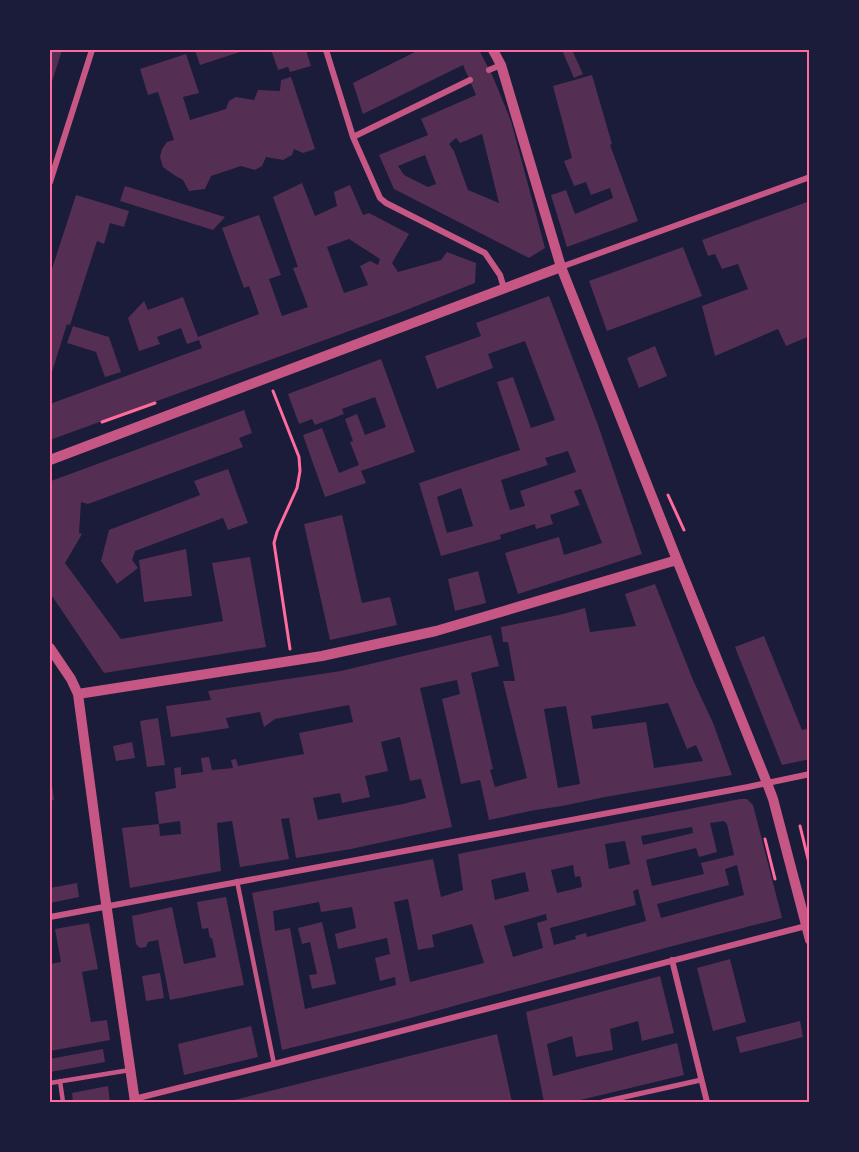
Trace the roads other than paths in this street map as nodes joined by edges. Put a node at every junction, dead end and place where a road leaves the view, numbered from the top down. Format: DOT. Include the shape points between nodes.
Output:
graph roads {
  1 [pos="92,50"];
  2 [pos="326,50"];
  3 [pos="493,50"];
  4 [pos="501,65"];
  5 [pos="489,70"];
  6 [pos="470,80"];
  7 [pos="353,137"];
  8 [pos="810,177"];
  9 [pos="50,182"];
  10 [pos="561,267"];
  11 [pos="504,288"];
  12 [pos="50,460"];
  13 [pos="677,560"];
  14 [pos="50,648"];
  15 [pos="78,694"];
  16 [pos="810,774"];
  17 [pos="767,783"];
  18 [pos="237,881"];
  19 [pos="106,906"];
  20 [pos="50,917"];
  21 [pos="808,934"];
  22 [pos="672,960"];
  23 [pos="274,1064"];
  24 [pos="130,1070"];
  25 [pos="701,1080"];
  26 [pos="60,1081"];
  27 [pos="50,1083"];
  28 [pos="135,1101"];
  29 [pos="63,1102"];
  30 [pos="602,1102"];
  31 [pos="707,1102"];
  1 -- 9 [label="street"];
  2 -- 7 [label="street"];
  3 -- 4 [label="street"];
  4 -- 5 [label="street"];
  4 -- 10 [label="street"];
  6 -- 7 [label="street"];
  7 -- 11 [label="street" via="380,198 485,253"];
  8 -- 10 [label="street"];
  10 -- 11 [label="street"];
  10 -- 13 [label="street"];
  11 -- 12 [label="street"];
  13 -- 15 [label="street" via="436,631 322,656"];
  13 -- 17 [label="street"];
  14 -- 15 [label="street"];
  15 -- 19 [label="street"];
  16 -- 17 [label="street"];
  17 -- 18 [label="street"];
  17 -- 21 [label="street"];
  18 -- 19 [label="street"];
  18 -- 23 [label="lane"];
  19 -- 20 [label="street"];
  19 -- 24 [label="street"];
  21 -- 22 [label="street"];
  22 -- 23 [label="street"];
  22 -- 25 [label="street"];
  23 -- 28 [label="street"];
  24 -- 26 [label="lane"];
  24 -- 28 [label="street"];
  25 -- 30 [label="street"];
  25 -- 31 [label="street"];
  26 -- 27 [label="lane"];
  26 -- 29 [label="lane"];
}
